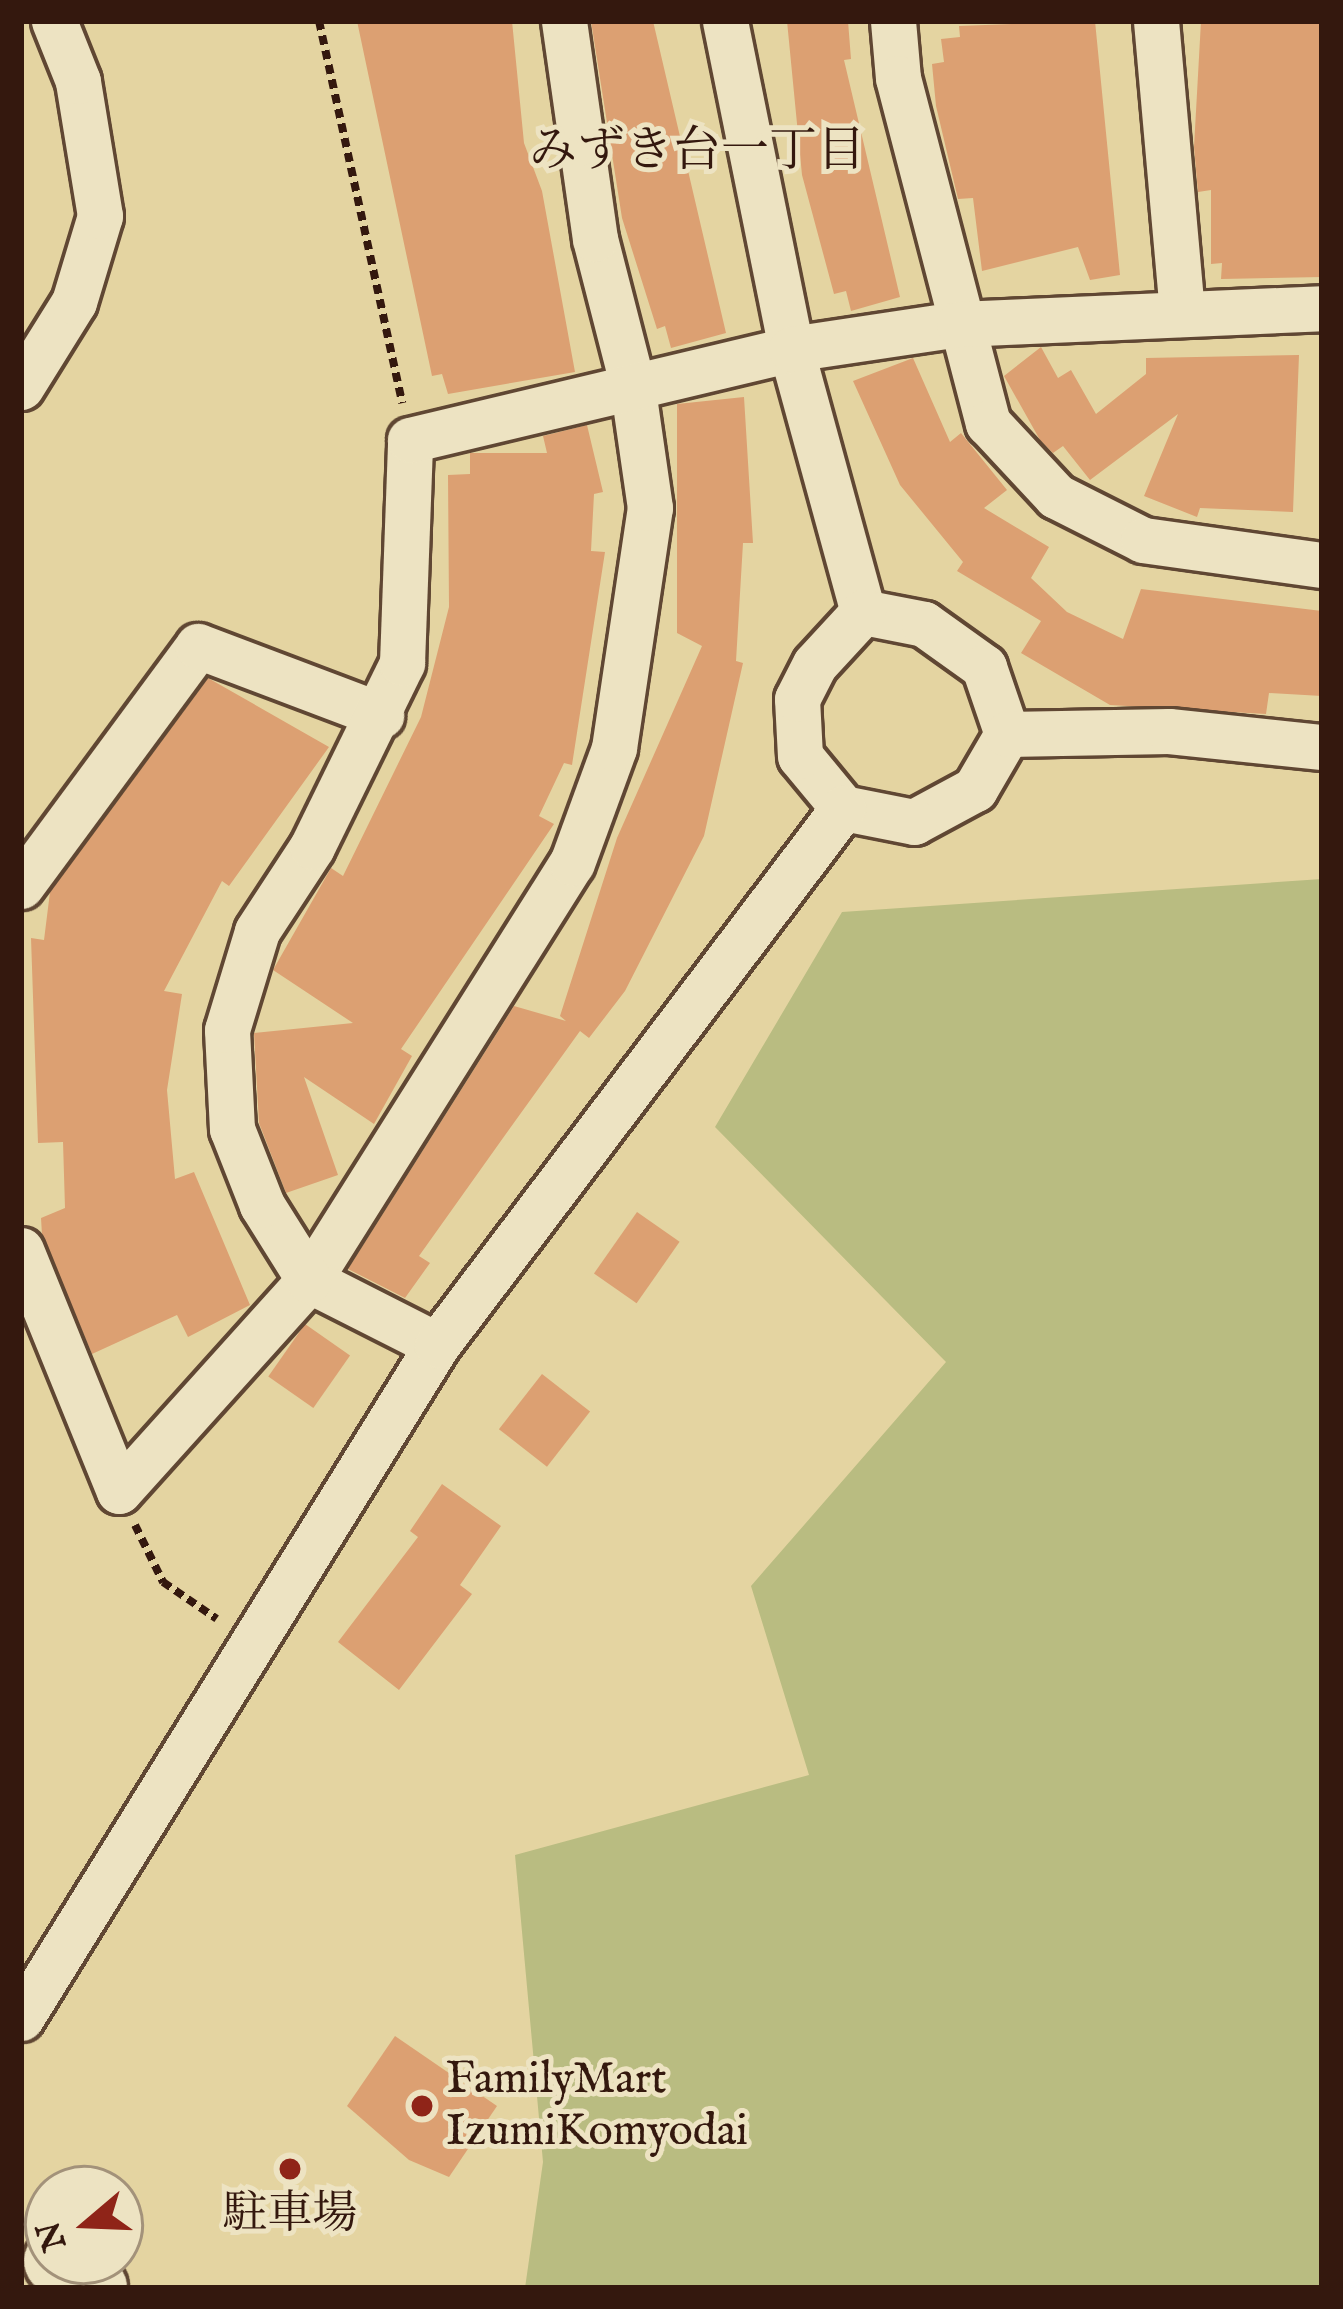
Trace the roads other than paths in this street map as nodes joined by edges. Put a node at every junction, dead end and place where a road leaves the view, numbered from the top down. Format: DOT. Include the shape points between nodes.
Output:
graph roads {
  1 [pos="54,21"];
  2 [pos="564,21"];
  3 [pos="724,21"];
  4 [pos="893,21"];
  5 [pos="1156,21"];
  6 [pos="1322,308"];
  7 [pos="1182,314"];
  8 [pos="959,324"];
  9 [pos="791,349"];
  10 [pos="632,383"];
  11 [pos="21,387"];
  12 [pos="1322,565"];
  13 [pos="863,612"];
  14 [pos="381,715"];
  15 [pos="1007,734"];
  16 [pos="1322,747"];
  17 [pos="843,808"];
  18 [pos="21,886"];
  19 [pos="21,1250"];
  20 [pos="309,1280"];
  21 [pos="437,1345"];
  22 [pos="21,2018"];
  1 -- 11 [label="street" via="78,81 100,216 74,302"];
  2 -- 10 [label="street" via="595,238"];
  3 -- 9 [label="street"];
  4 -- 8 [label="street"];
  5 -- 7 [label="street"];
  6 -- 7 [label="street"];
  7 -- 8 [label="street"];
  8 -- 9 [label="street"];
  8 -- 12 [label="street" via="988,423 1056,496 1143,540"];
  9 -- 10 [label="street"];
  9 -- 13 [label="street"];
  10 -- 14 [label="street" via="410,440 412,593 402,663"];
  10 -- 20 [label="street" via="650,508 635,650 607,767 572,862"];
  13 -- 15 [label="street" via="924,624 984,667"];
  13 -- 17 [label="street" via="815,664 797,700 800,756"];
  14 -- 18 [label="street" via="197,646"];
  14 -- 20 [label="street" via="257,932 227,1030 232,1129 262,1205"];
  15 -- 16 [label="street" via="1169,731"];
  15 -- 17 [label="street" via="975,789 914,822"];
  17 -- 21 [label="street"];
  19 -- 20 [label="street" via="119,1491"];
  20 -- 21 [label="street"];
  21 -- 22 [label="street" via="247,1640"];
}
